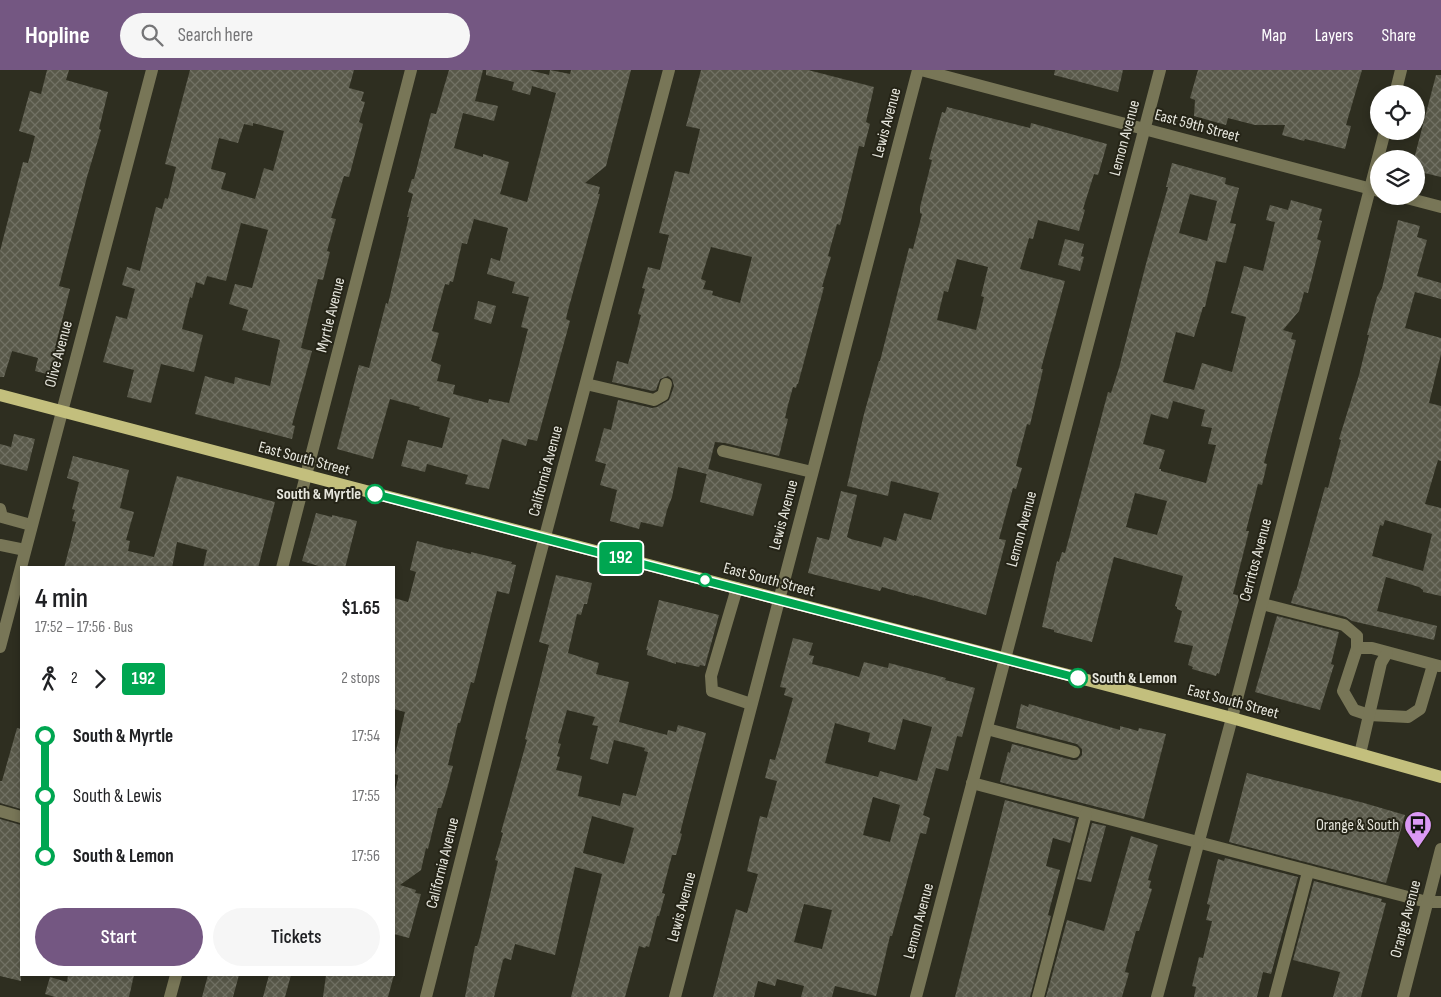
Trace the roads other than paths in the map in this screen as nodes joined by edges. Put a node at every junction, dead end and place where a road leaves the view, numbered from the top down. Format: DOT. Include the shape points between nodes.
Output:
graph roads {
  1 [pos="152,70"];
  2 [pos="411,70"];
  3 [pos="669,70"];
  4 [pos="919,70"];
  5 [pos="1160,70"];
  6 [pos="1401,70"];
  7 [pos="1397,85"];
  8 [pos="1144,129"];
  9 [pos="1370,189"];
  10 [pos="1425,203"];
  11 [pos="1370,205"];
  12 [pos="1441,207"];
  13 [pos="586,384"];
  14 [pos="666,384"];
  15 [pos="0,395"];
  16 [pos="61,411"];
  17 [pos="723,451"];
  18 [pos="812,472"];
  19 [pos="306,476"];
  20 [pos="0,514"];
  21 [pos="31,525"];
  22 [pos="546,538"];
  23 [pos="0,545"];
  24 [pos="25,550"];
  25 [pos="21,566"];
  26 [pos="283,566"];
  27 [pos="20,569"];
  28 [pos="737,588"];
  29 [pos="779,599"];
  30 [pos="1262,604"];
  31 [pos="0,647"];
  32 [pos="1356,648"];
  33 [pos="1387,653"];
  34 [pos="1005,659"];
  35 [pos="1437,666"];
  36 [pos="751,704"];
  37 [pos="1369,715"];
  38 [pos="1232,718"];
  39 [pos="987,729"];
  40 [pos="1074,752"];
  41 [pos="1360,754"];
  42 [pos="1441,777"];
  43 [pos="972,783"];
  44 [pos="0,811"];
  45 [pos="1086,814"];
  46 [pos="20,817"];
  47 [pos="1198,843"];
  48 [pos="1441,849"];
  49 [pos="1308,872"];
  50 [pos="1427,902"];
  51 [pos="1441,902"];
  52 [pos="176,976"];
  53 [pos="170,997"];
  54 [pos="426,997"];
  55 [pos="675,997"];
  56 [pos="916,997"];
  57 [pos="1038,997"];
  58 [pos="1157,997"];
  59 [pos="1275,997"];
  60 [pos="1402,997"];
  1 -- 16 [label="street, Olive Avenue"];
  2 -- 19 [label="street, Myrtle Avenue"];
  3 -- 13 [label="street, California Avenue"];
  4 -- 8 [label="street, East 59th Street"];
  4 -- 18 [label="street, Lewis Avenue"];
  5 -- 8 [label="street, Lemon Avenue"];
  6 -- 7 [label="street"];
  8 -- 9 [label="street, East 59th Street"];
  8 -- 34 [label="street, Lemon Avenue"];
  10 -- 12 [label="street"];
  11 -- 30 [label="street, Cerritos Avenue"];
  13 -- 14 [label="street" via="654,400 663,395"];
  13 -- 22 [label="street, California Avenue"];
  15 -- 16 [label="main road, East South Street"];
  16 -- 19 [label="main road, East South Street"];
  16 -- 21 [label="street, Olive Avenue"];
  17 -- 18 [label="street"];
  18 -- 29 [label="street, Lewis Avenue"];
  19 -- 22 [label="main road, East South Street"];
  19 -- 26 [label="street, Myrtle Avenue"];
  20 -- 21 [label="street"];
  21 -- 24 [label="street, Olive Avenue"];
  22 -- 28 [label="main road, East South Street"];
  22 -- 54 [label="street, California Avenue"];
  23 -- 24 [label="street"];
  24 -- 25 [label="street, Olive Avenue"];
  27 -- 31 [label="street, Olive Avenue"];
  28 -- 29 [label="main road, East South Street"];
  28 -- 36 [label="street" via="711,676 712,691"];
  29 -- 34 [label="main road, East South Street"];
  29 -- 36 [label="street, Lewis Avenue"];
  30 -- 32 [label="street" via="1344,625 1357,636"];
  30 -- 38 [label="street, Cerritos Avenue"];
  32 -- 33 [label="street" via="1372,648"];
  32 -- 37 [label="street" via="1343,691 1354,710"];
  33 -- 35 [label="street"];
  33 -- 37 [label="street" via="1381,664"];
  34 -- 38 [label="main road, East South Street"];
  34 -- 39 [label="street, Lemon Avenue"];
  35 -- 37 [label="street" via="1420,709 1408,717"];
  36 -- 55 [label="street, Lewis Avenue"];
  37 -- 41 [label="street"];
  38 -- 41 [label="main road, East South Street"];
  38 -- 47 [label="street, Cerritos Avenue"];
  39 -- 40 [label="street"];
  39 -- 43 [label="street, Lemon Avenue"];
  41 -- 42 [label="main road, East South Street"];
  43 -- 45 [label="street"];
  43 -- 56 [label="street, Lemon Avenue"];
  44 -- 46 [label="street"];
  45 -- 47 [label="street"];
  45 -- 57 [label="street"];
  47 -- 49 [label="street"];
  47 -- 58 [label="street, Cerritos Avenue"];
  48 -- 50 [label="street, Orange Avenue"];
  49 -- 50 [label="street"];
  49 -- 59 [label="street"];
  50 -- 51 [label="street"];
  50 -- 60 [label="street, Orange Avenue"];
  52 -- 53 [label="street"];
}
